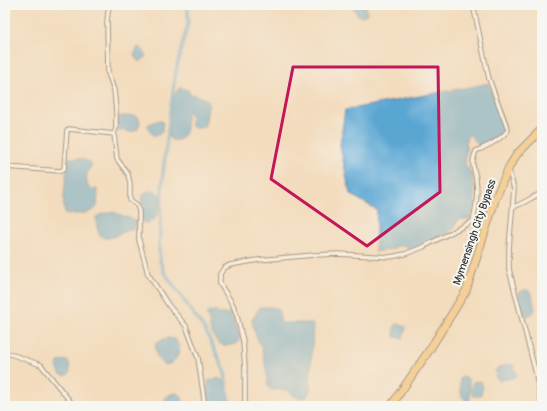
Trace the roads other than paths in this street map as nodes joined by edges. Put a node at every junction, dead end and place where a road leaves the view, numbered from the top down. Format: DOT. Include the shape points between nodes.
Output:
graph roads {
  1 [pos="109,5"];
  2 [pos="473,5"];
  3 [pos="542,129"];
  4 [pos="114,134"];
  5 [pos="5,167"];
  6 [pos="509,168"];
  7 [pos="542,193"];
  8 [pos="512,207"];
  9 [pos="5,352"];
  10 [pos="74,406"];
  11 [pos="205,406"];
  12 [pos="245,406"];
  13 [pos="391,406"];
  14 [pos="542,406"];
  1 -- 4 [label="street" via="108,73 114,90"];
  2 -- 12 [label="street" via="489,79 508,130 486,148 476,151 472,165 477,194 473,221 423,247 390,257 314,255 258,260 224,268 220,274 220,284 233,305 243,342"];
  3 -- 6 [label="highway, Mymensingh City Bypass" via="517,154"];
  4 -- 5 [label="street" via="67,130 64,169 61,171"];
  4 -- 11 [label="street" via="117,159 128,174 130,200 138,205 140,240 148,274 186,326 198,358"];
  6 -- 8 [label="street" via="514,189"];
  6 -- 13 [label="highway, Mymensingh City Bypass" via="496,197 466,291"];
  7 -- 8 [label="street"];
  8 -- 14 [label="street" via="509,269"];
  9 -- 10 [label="street" via="41,365"];
}
